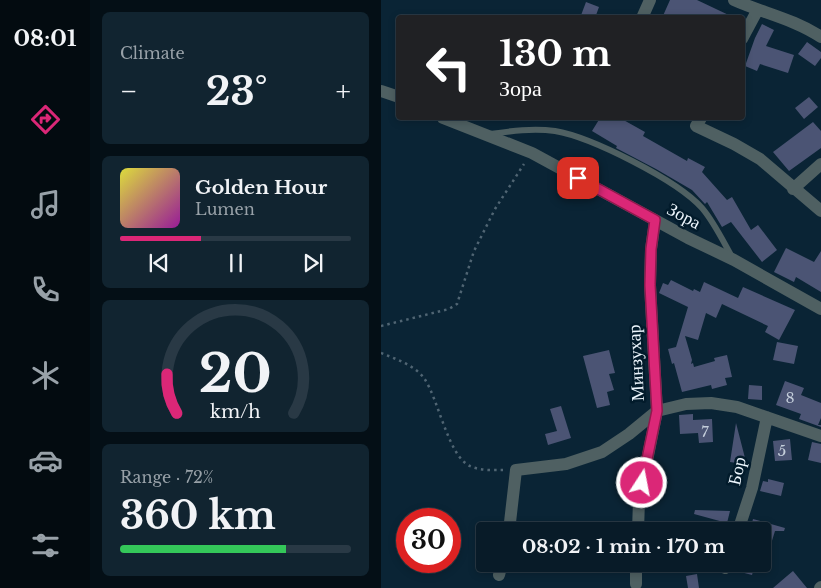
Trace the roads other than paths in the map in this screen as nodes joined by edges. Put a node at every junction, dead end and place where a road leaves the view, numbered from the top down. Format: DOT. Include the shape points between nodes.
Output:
graph roads {
  1 [pos="650,0"];
  2 [pos="734,0"];
  3 [pos="757,11"];
  4 [pos="643,15"];
  5 [pos="745,33"];
  6 [pos="821,38"];
  7 [pos="381,91"];
  8 [pos="396,96"];
  9 [pos="448,120"];
  10 [pos="698,122"];
  11 [pos="486,134"];
  12 [pos="821,164"];
  13 [pos="793,189"];
  14 [pos="821,211"];
  15 [pos="655,220"];
  16 [pos="733,260"];
  17 [pos="821,309"];
  18 [pos="657,411"];
  19 [pos="767,417"];
  20 [pos="821,436"];
  21 [pos="510,522"];
  22 [pos="638,522"];
  23 [pos="741,522"];
  24 [pos="637,572"];
  25 [pos="636,584"];
  1 -- 4 [label="street"];
  2 -- 3 [label="street"];
  3 -- 5 [label="street"];
  3 -- 6 [label="street" via="809,29"];
  7 -- 8 [label="street"];
  9 -- 11 [label="street, Зора"];
  10 -- 13 [label="street" via="760,159"];
  11 -- 15 [label="street, Зора" via="532,153"];
  11 -- 16 [label="lane" via="553,131 576,136 627,159 677,188 702,208"];
  12 -- 13 [label="street"];
  13 -- 14 [label="street"];
  15 -- 16 [label="street, Зора"];
  15 -- 18 [label="street, Минзухар" via="650,285"];
  16 -- 17 [label="street, Зора"];
  18 -- 19 [label="street" via="686,404 711,403"];
  18 -- 21 [label="street" via="602,452 566,464 516,470"];
  18 -- 22 [label="street, Минзухар" via="639,500"];
  19 -- 20 [label="street"];
  19 -- 23 [label="street, Бор" via="752,488"];
  24 -- 25 [label="street"];
}
